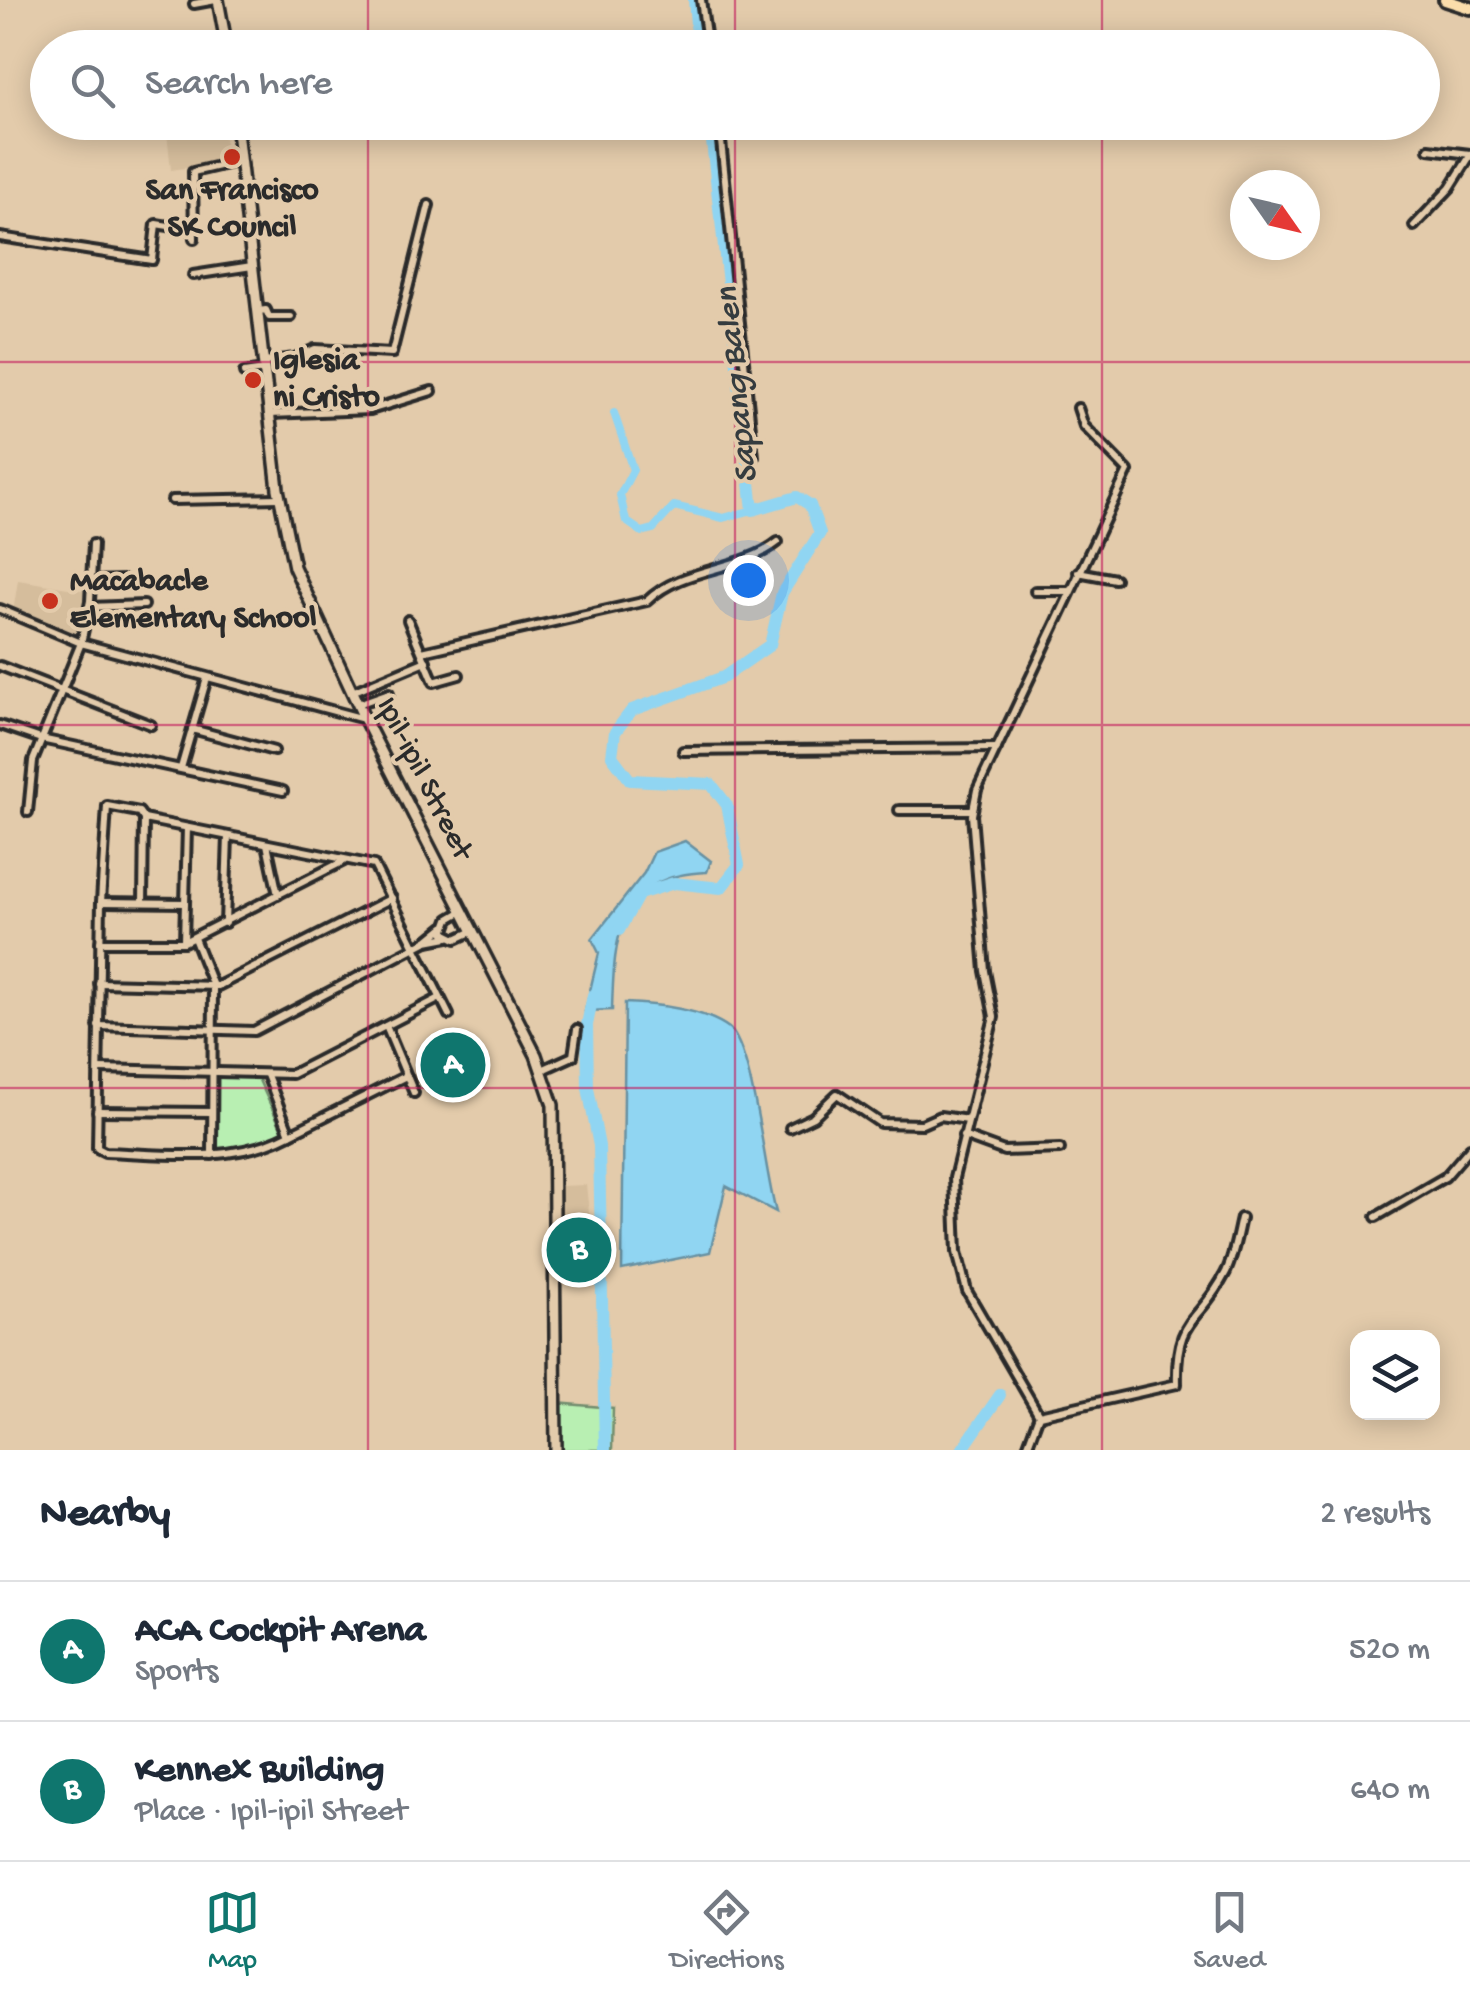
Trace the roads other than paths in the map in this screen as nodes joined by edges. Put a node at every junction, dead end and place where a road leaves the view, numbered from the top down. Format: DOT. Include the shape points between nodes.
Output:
graph roads {
  1 [pos="217,0"];
  2 [pos="701,0"];
  3 [pos="1445,0"];
  4 [pos="194,4"];
  5 [pos="1470,8"];
  6 [pos="223,30"];
  7 [pos="705,30"];
  8 [pos="238,140"];
  9 [pos="721,140"];
  10 [pos="1429,149"];
  11 [pos="1470,155"];
  12 [pos="240,162"];
  13 [pos="429,205"];
  14 [pos="1414,226"];
  15 [pos="0,237"];
  16 [pos="252,266"];
  17 [pos="192,275"];
  18 [pos="258,310"];
  19 [pos="291,317"];
  20 [pos="264,366"];
  21 [pos="244,373"];
  22 [pos="432,390"];
  23 [pos="1078,408"];
  24 [pos="269,414"];
  25 [pos="754,457"];
  26 [pos="280,498"];
  27 [pos="172,500"];
  28 [pos="778,542"];
  29 [pos="93,544"];
  30 [pos="1078,572"];
  31 [pos="1115,579"];
  32 [pos="125,580"];
  33 [pos="91,581"];
  34 [pos="1035,591"];
  35 [pos="1069,591"];
  36 [pos="144,605"];
  37 [pos="88,608"];
  38 [pos="0,609"];
  39 [pos="408,620"];
  40 [pos="81,643"];
  41 [pos="422,652"];
  42 [pos="426,661"];
  43 [pos="0,666"];
  44 [pos="460,676"];
  45 [pos="207,678"];
  46 [pos="62,692"];
  47 [pos="352,692"];
  48 [pos="388,693"];
  49 [pos="358,704"];
  50 [pos="365,720"];
  51 [pos="0,725"];
  52 [pos="151,725"];
  53 [pos="192,729"];
  54 [pos="41,740"];
  55 [pos="997,748"];
  56 [pos="274,751"];
  57 [pos="683,751"];
  58 [pos="180,768"];
  59 [pos="282,791"];
  60 [pos="900,810"];
  61 [pos="972,810"];
  62 [pos="28,812"];
  63 [pos="144,819"];
  64 [pos="187,828"];
  65 [pos="228,836"];
  66 [pos="267,844"];
  67 [pos="347,860"];
  68 [pos="278,895"];
  69 [pos="392,898"];
  70 [pos="100,902"];
  71 [pos="143,902"];
  72 [pos="185,903"];
  73 [pos="461,912"];
  74 [pos="225,922"];
  75 [pos="445,927"];
  76 [pos="471,932"];
  77 [pos="448,937"];
  78 [pos="194,938"];
  79 [pos="426,941"];
  80 [pos="100,942"];
  81 [pos="184,942"];
  82 [pos="416,948"];
  83 [pos="99,983"];
  84 [pos="212,986"];
  85 [pos="440,998"];
  86 [pos="450,1015"];
  87 [pos="98,1026"];
  88 [pos="386,1026"];
  89 [pos="211,1029"];
  90 [pos="578,1029"];
  91 [pos="99,1069"];
  92 [pos="542,1070"];
  93 [pos="210,1072"];
  94 [pos="266,1074"];
  95 [pos="406,1076"];
  96 [pos="414,1092"];
  97 [pos="97,1111"];
  98 [pos="211,1112"];
  99 [pos="968,1120"];
  100 [pos="790,1128"];
  101 [pos="290,1134"];
  102 [pos="964,1136"];
  103 [pos="1470,1148"];
  104 [pos="1060,1149"];
  105 [pos="212,1154"];
  106 [pos="1376,1217"];
  107 [pos="1241,1218"];
  108 [pos="1038,1415"];
  109 [pos="556,1450"];
  110 [pos="1026,1450"];
  1 -- 4 [label="street"];
  1 -- 6 [label="street"];
  2 -- 7 [label="street"];
  3 -- 5 [label="main road"];
  8 -- 12 [label="street, Ipil-ipil Street"];
  9 -- 25 [label="street"];
  10 -- 11 [label="street"];
  11 -- 14 [label="street"];
  12 -- 15 [label="street" via="194,170 194,235 156,224 152,260"];
  12 -- 16 [label="street, Ipil-ipil Street"];
  13 -- 20 [label="street" via="392,353 314,349"];
  16 -- 17 [label="street"];
  16 -- 18 [label="street, Ipil-ipil Street"];
  18 -- 19 [label="street"];
  18 -- 20 [label="street, Ipil-ipil Street"];
  20 -- 21 [label="street"];
  20 -- 24 [label="street, Ipil-ipil Street"];
  22 -- 24 [label="street" via="370,410"];
  23 -- 30 [label="street" via="1084,426 1128,471"];
  24 -- 26 [label="street, Ipil-ipil Street"];
  26 -- 27 [label="street"];
  26 -- 47 [label="street, Ipil-ipil Street" via="294,567"];
  28 -- 41 [label="street" via="759,557 659,588 647,601"];
  29 -- 33 [label="street"];
  30 -- 31 [label="street"];
  30 -- 35 [label="street"];
  32 -- 33 [label="street"];
  33 -- 37 [label="street"];
  34 -- 35 [label="street"];
  35 -- 55 [label="street"];
  36 -- 37 [label="street"];
  37 -- 40 [label="street"];
  38 -- 40 [label="street"];
  39 -- 41 [label="street"];
  40 -- 45 [label="street"];
  40 -- 46 [label="street"];
  41 -- 42 [label="street"];
  42 -- 44 [label="street" via="434,682"];
  42 -- 47 [label="street"];
  43 -- 46 [label="street"];
  45 -- 50 [label="street"];
  45 -- 53 [label="street"];
  46 -- 52 [label="street"];
  46 -- 54 [label="street"];
  47 -- 49 [label="street, Ipil-ipil Street"];
  48 -- 49 [label="street"];
  49 -- 50 [label="street, Ipil-ipil Street"];
  50 -- 73 [label="street, Ipil-ipil Street"];
  51 -- 54 [label="street"];
  53 -- 56 [label="street"];
  53 -- 58 [label="street"];
  54 -- 58 [label="street"];
  54 -- 62 [label="street"];
  55 -- 57 [label="street"];
  55 -- 61 [label="street"];
  58 -- 59 [label="street"];
  60 -- 61 [label="street"];
  61 -- 99 [label="street" via="984,971 994,1017"];
  63 -- 64 [label="street"];
  63 -- 70 [label="street" via="140,812 105,808"];
  63 -- 71 [label="street"];
  64 -- 65 [label="street"];
  64 -- 72 [label="street"];
  65 -- 66 [label="street"];
  65 -- 74 [label="street"];
  66 -- 67 [label="street"];
  66 -- 68 [label="street"];
  67 -- 68 [label="street"];
  67 -- 69 [label="street" via="379,869"];
  68 -- 74 [label="street"];
  69 -- 82 [label="street"];
  69 -- 84 [label="street"];
  70 -- 71 [label="street"];
  70 -- 80 [label="street"];
  71 -- 72 [label="street"];
  72 -- 81 [label="street"];
  73 -- 75 [label="street"];
  73 -- 76 [label="street, Ipil-ipil Street"];
  74 -- 78 [label="street"];
  75 -- 77 [label="street"];
  75 -- 79 [label="street"];
  76 -- 77 [label="street"];
  76 -- 92 [label="street, Ipil-ipil Street"];
  77 -- 79 [label="street"];
  78 -- 81 [label="street"];
  78 -- 84 [label="street"];
  79 -- 82 [label="street"];
  80 -- 81 [label="street"];
  80 -- 83 [label="street"];
  82 -- 85 [label="street"];
  82 -- 89 [label="street" via="254,1030"];
  83 -- 84 [label="street"];
  83 -- 87 [label="street"];
  84 -- 89 [label="street"];
  85 -- 86 [label="street"];
  85 -- 88 [label="street"];
  87 -- 89 [label="street"];
  87 -- 91 [label="street"];
  88 -- 94 [label="street" via="292,1074"];
  88 -- 95 [label="street"];
  89 -- 93 [label="street"];
  90 -- 92 [label="street" via="573,1056"];
  91 -- 93 [label="street"];
  91 -- 97 [label="street"];
  92 -- 109 [label="street, Ipil-ipil Street" via="555,1138"];
  93 -- 94 [label="street"];
  93 -- 98 [label="street"];
  94 -- 101 [label="street"];
  95 -- 96 [label="street"];
  95 -- 101 [label="street"];
  97 -- 98 [label="street"];
  97 -- 105 [label="street" via="96,1146 104,1152"];
  98 -- 105 [label="street"];
  99 -- 100 [label="street" via="880,1123 837,1094"];
  99 -- 102 [label="street"];
  101 -- 105 [label="street" via="258,1149"];
  102 -- 104 [label="street" via="1004,1151"];
  102 -- 108 [label="street" via="954,1195 963,1281"];
  103 -- 106 [label="street" via="1445,1177"];
  107 -- 108 [label="street" via="1228,1269 1176,1348 1178,1384"];
  108 -- 110 [label="street"];
}
